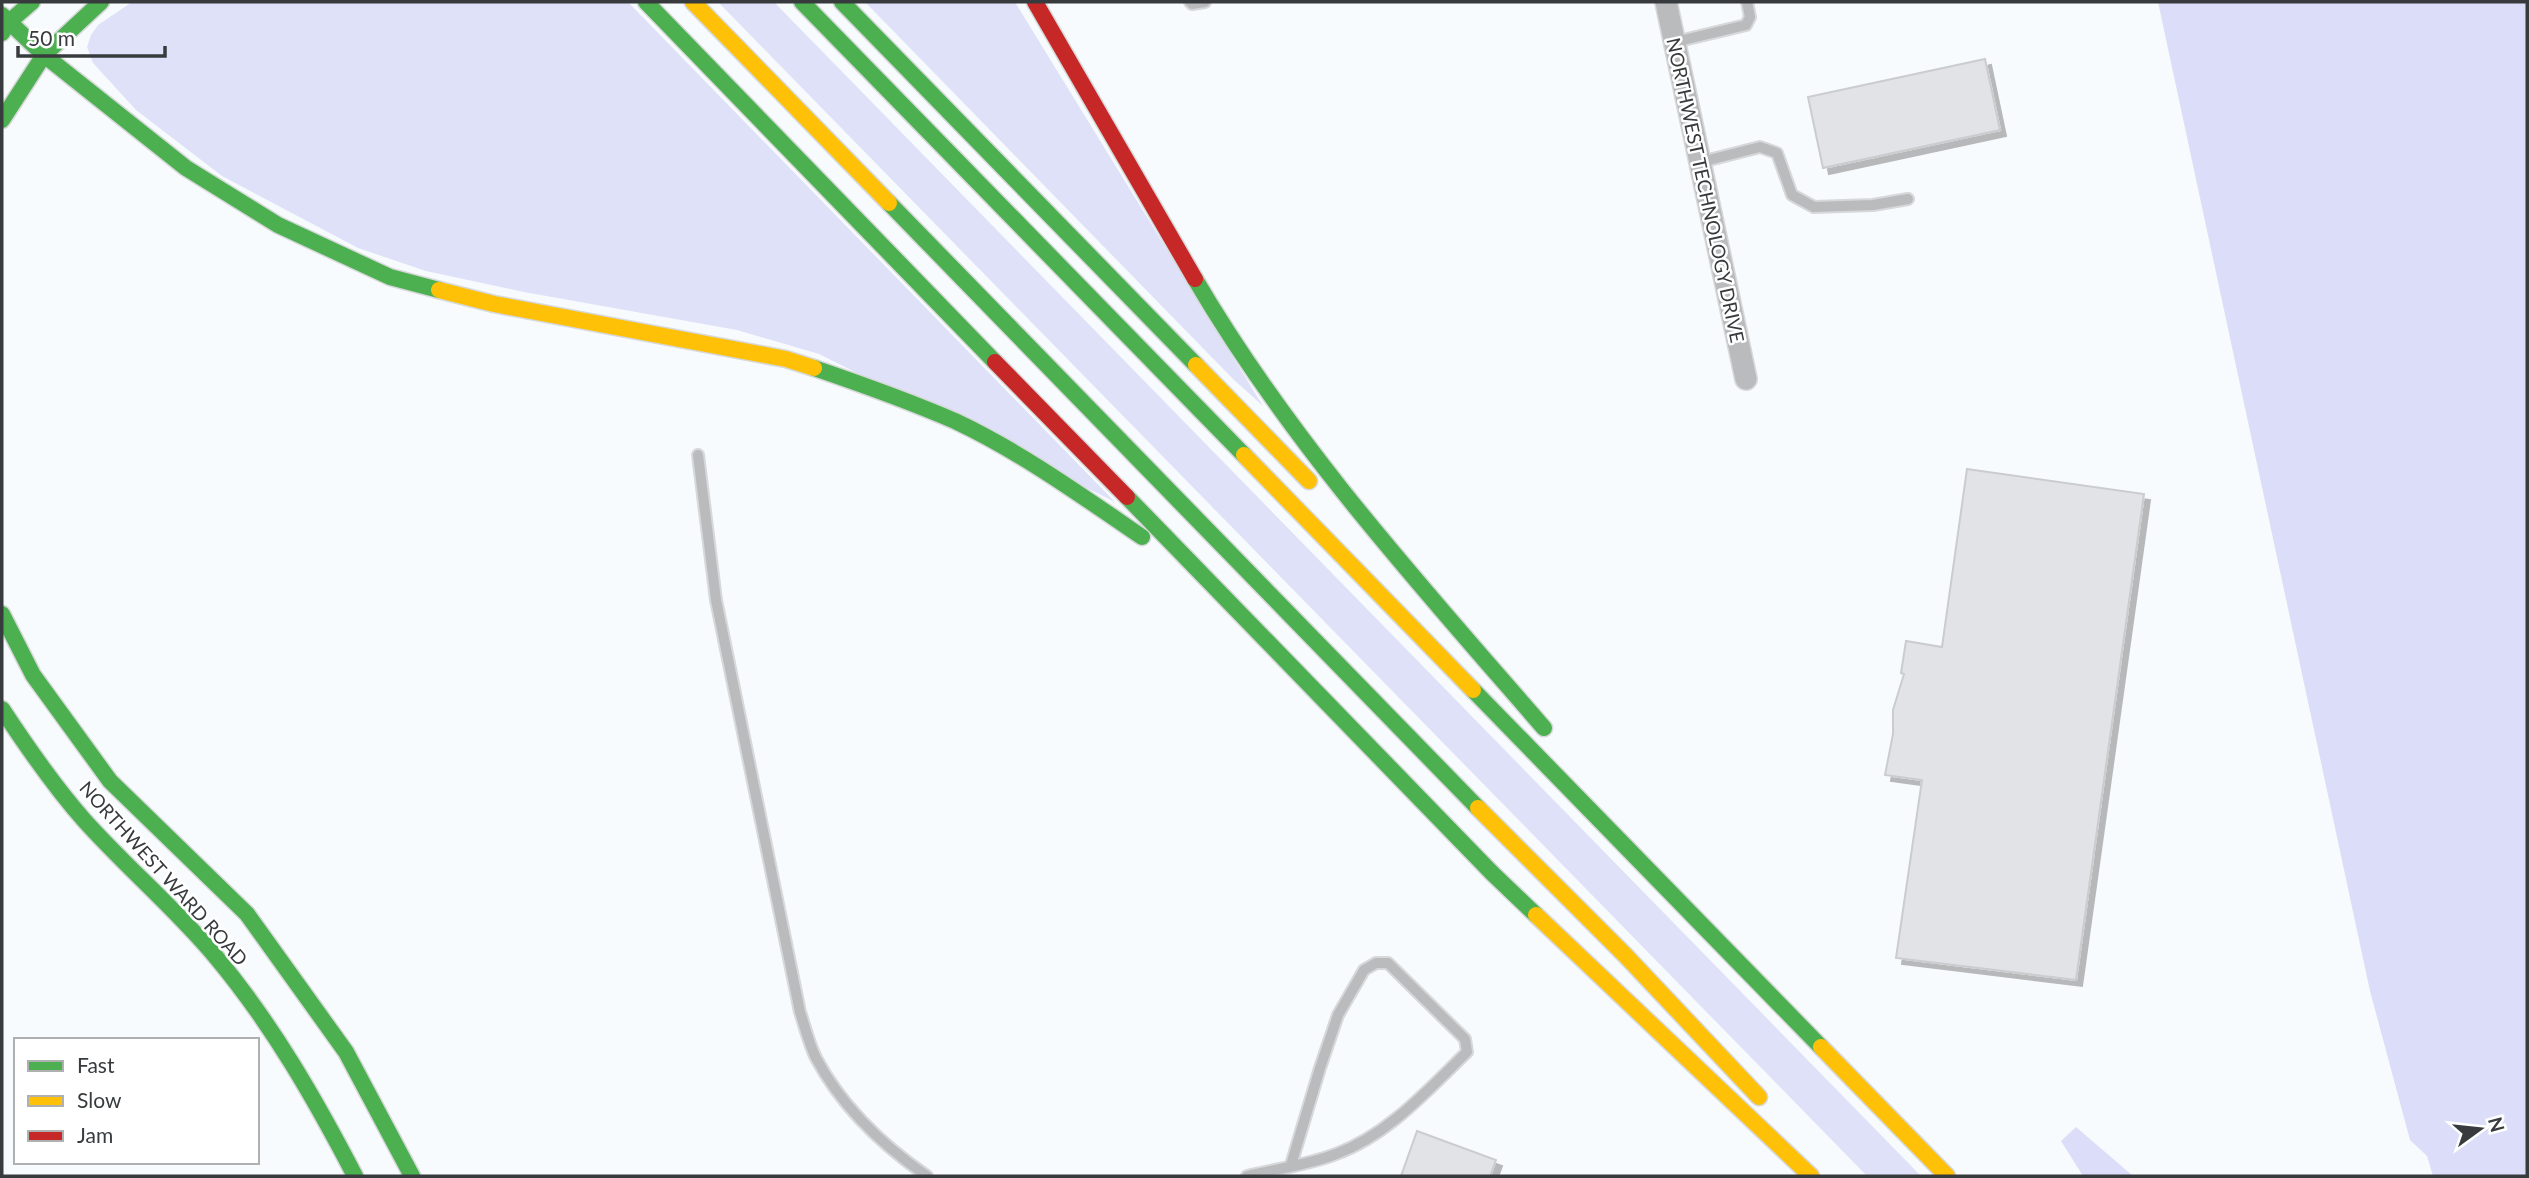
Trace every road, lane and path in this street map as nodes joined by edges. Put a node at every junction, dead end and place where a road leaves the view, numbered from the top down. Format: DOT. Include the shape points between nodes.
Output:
graph roads {
  1 [pos="32,2"];
  2 [pos="101,2"];
  3 [pos="646,2"];
  4 [pos="693,2"];
  5 [pos="802,2"];
  6 [pos="842,2"];
  7 [pos="1035,2"];
  8 [pos="1190,2"];
  9 [pos="1205,2"];
  10 [pos="1666,2"];
  11 [pos="1747,2"];
  12 [pos="4,23"];
  13 [pos="1675,42"];
  14 [pos="44,55"];
  15 [pos="2,120"];
  16 [pos="1701,162"];
  17 [pos="1908,199"];
  18 [pos="1746,379"];
  19 [pos="698,456"];
  20 [pos="1318,489"];
  21 [pos="1337,509"];
  22 [pos="1231,607"];
  23 [pos="2,614"];
  24 [pos="1472,647"];
  25 [pos="2,709"];
  26 [pos="1555,740"];
  27 [pos="1656,855"];
  28 [pos="1840,1065"];
  29 [pos="1768,1106"];
  30 [pos="1291,1165"];
  31 [pos="355,1176"];
  32 [pos="412,1176"];
  33 [pos="927,1176"];
  34 [pos="1247,1176"];
  35 [pos="1811,1176"];
  36 [pos="1947,1176"];
  1 -- 12 [label="main road"];
  2 -- 14 [label="main road"];
  3 -- 22 [label="main road"];
  4 -- 29 [label="main road"];
  5 -- 28 [label="main road"];
  6 -- 20 [label="main road"];
  7 -- 24 [label="main road" via="1196,281 1252,368 1307,448"];
  8 -- 9 [label="lane"];
  10 -- 13 [label="street, NORTHWEST TECHNOLOGY DRIVE"];
  11 -- 13 [label="lane" via="1750,17 1746,25"];
  12 -- 14 [label="main road"];
  13 -- 16 [label="street, NORTHWEST TECHNOLOGY DRIVE"];
  14 -- 15 [label="main road"];
  14 -- 22 [label="main road" via="186,168 278,225 390,277 494,304 786,359 865,385 956,422 1054,477 1140,535"];
  16 -- 17 [label="lane" via="1760,147 1777,153 1792,195 1814,207"];
  16 -- 18 [label="street, NORTHWEST TECHNOLOGY DRIVE"];
  19 -- 33 [label="lane" via="716,600 800,1012 816,1057 851,1111"];
  21 -- 24 [label="main road"];
  22 -- 35 [label="main road" via="1492,873"];
  23 -- 32 [label="main road, NORTHWEST WARD ROAD" via="33,675 110,781 247,914 346,1052"];
  24 -- 26 [label="main road"];
  25 -- 31 [label="main road, NORTHWEST WARD ROAD" via="83,819 216,957 271,1030"];
  27 -- 28 [label="main road"];
  28 -- 36 [label="main road"];
  30 -- 30 [label="lane" via="1338,1015 1364,970 1388,963 1465,1039 1467,1052 1407,1111 1361,1142 1336,1154"];
  30 -- 34 [label="lane"];
}
